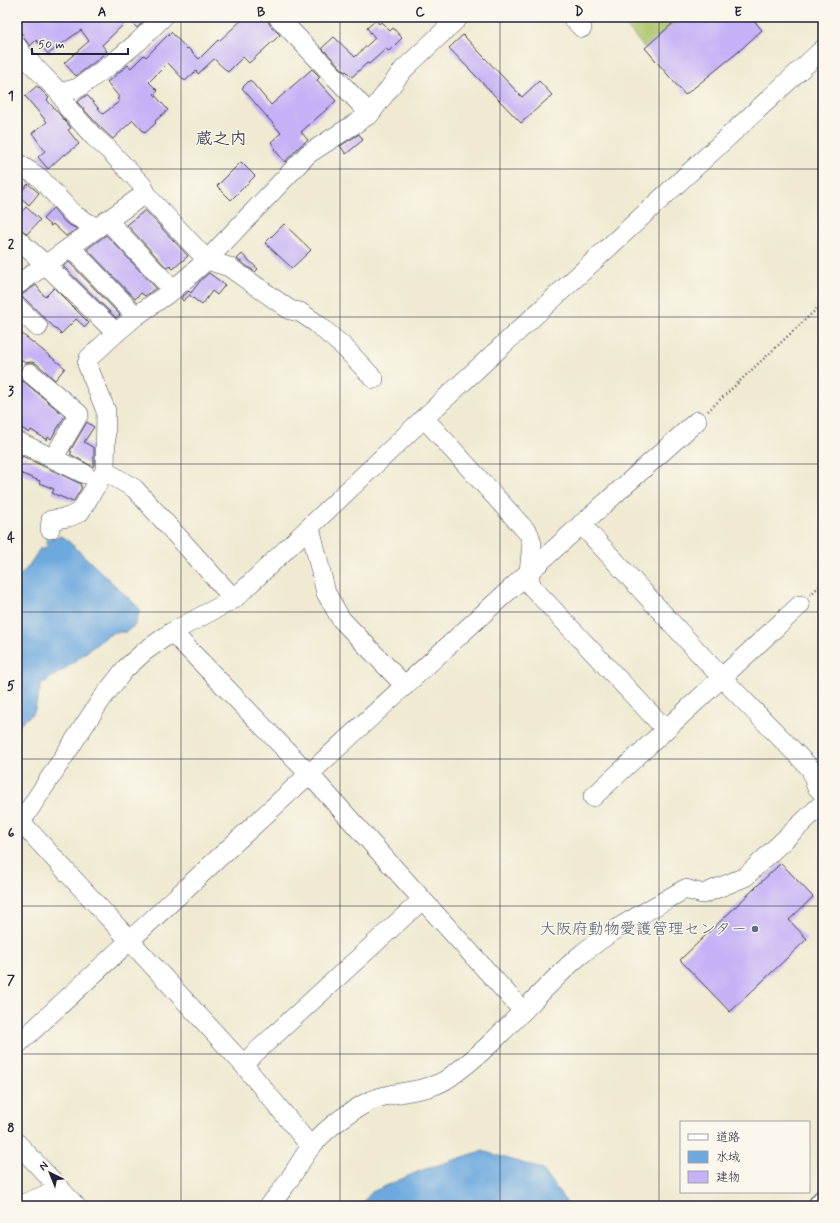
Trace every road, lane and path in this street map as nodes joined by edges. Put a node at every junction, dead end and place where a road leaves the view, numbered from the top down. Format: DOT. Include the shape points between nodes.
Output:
graph roads {
  1 [pos="164,17"];
  2 [pos="278,17"];
  3 [pos="459,17"];
  4 [pos="823,49"];
  5 [pos="19,53"];
  6 [pos="60,93"];
  7 [pos="370,114"];
  8 [pos="17,162"];
  9 [pos="148,198"];
  10 [pos="102,224"];
  11 [pos="17,239"];
  12 [pos="70,247"];
  13 [pos="207,260"];
  14 [pos="45,264"];
  15 [pos="17,284"];
  16 [pos="173,290"];
  17 [pos="823,303"];
  18 [pos="17,307"];
  19 [pos="136,316"];
  20 [pos="38,327"];
  21 [pos="116,333"];
  22 [pos="30,373"];
  23 [pos="374,379"];
  24 [pos="424,418"];
  25 [pos="697,421"];
  26 [pos="17,441"];
  27 [pos="53,459"];
  28 [pos="105,471"];
  29 [pos="85,474"];
  30 [pos="581,524"];
  31 [pos="310,527"];
  32 [pos="50,529"];
  33 [pos="529,572"];
  34 [pos="234,599"];
  35 [pos="800,605"];
  36 [pos="172,632"];
  37 [pos="722,677"];
  38 [pos="405,686"];
  39 [pos="665,729"];
  40 [pos="309,774"];
  41 [pos="823,793"];
  42 [pos="593,797"];
  43 [pos="823,803"];
  44 [pos="19,825"];
  45 [pos="422,900"];
  46 [pos="130,941"];
  47 [pos="524,1011"];
  48 [pos="17,1045"];
  49 [pos="243,1064"];
  50 [pos="17,1143"];
  51 [pos="311,1147"];
  52 [pos="52,1195"];
  53 [pos="823,1201"];
  54 [pos="17,1206"];
  55 [pos="76,1206"];
  56 [pos="268,1206"];
  57 [pos="819,1206"];
  1 -- 6 [label="street" via="110,65 78,88"];
  2 -- 7 [label="street"];
  3 -- 7 [label="street" via="403,70"];
  4 -- 24 [label="street"];
  5 -- 6 [label="street"];
  6 -- 9 [label="street" via="68,108 142,185"];
  7 -- 13 [label="street" via="308,154"];
  8 -- 10 [label="street" via="40,178 74,215"];
  9 -- 10 [label="street" via="139,198"];
  9 -- 13 [label="street"];
  10 -- 12 [label="street"];
  10 -- 16 [label="street"];
  11 -- 14 [label="street"];
  12 -- 14 [label="street"];
  12 -- 19 [label="street"];
  13 -- 16 [label="street"];
  13 -- 23 [label="street" via="229,267 290,310 300,312 316,323 346,348"];
  14 -- 15 [label="street"];
  14 -- 21 [label="street"];
  16 -- 19 [label="street"];
  17 -- 25 [label="path"];
  18 -- 20 [label="street"];
  19 -- 21 [label="street"];
  21 -- 28 [label="street" via="89,358 87,364 106,412"];
  22 -- 27 [label="street" via="79,414"];
  24 -- 31 [label="street"];
  24 -- 33 [label="street" via="530,534 532,544"];
  25 -- 30 [label="street"];
  26 -- 27 [label="street"];
  27 -- 29 [label="street"];
  28 -- 32 [label="street" via="80,512 51,520"];
  28 -- 34 [label="street" via="135,489"];
  30 -- 33 [label="street"];
  30 -- 37 [label="street"];
  31 -- 34 [label="street"];
  31 -- 38 [label="street" via="326,593 340,619"];
  33 -- 38 [label="street"];
  33 -- 39 [label="street" via="531,586"];
  34 -- 36 [label="street"];
  35 -- 37 [label="street"];
  36 -- 40 [label="street"];
  36 -- 44 [label="street" via="145,650 125,669 101,700"];
  37 -- 39 [label="street"];
  37 -- 41 [label="street" via="812,769 816,786"];
  38 -- 40 [label="street"];
  39 -- 42 [label="street"];
  40 -- 45 [label="street"];
  40 -- 46 [label="street"];
  43 -- 47 [label="street" via="745,877 703,894 685,889 605,936 578,957"];
  44 -- 46 [label="street"];
  45 -- 47 [label="street"];
  45 -- 49 [label="street"];
  46 -- 48 [label="street"];
  46 -- 49 [label="street"];
  47 -- 51 [label="street" via="449,1079 431,1087 392,1094 365,1103 335,1124"];
  49 -- 51 [label="street"];
  50 -- 52 [label="street"];
  51 -- 56 [label="street" via="280,1195"];
  52 -- 54 [label="street"];
  52 -- 55 [label="street"];
  53 -- 57 [label="main road"];
}
